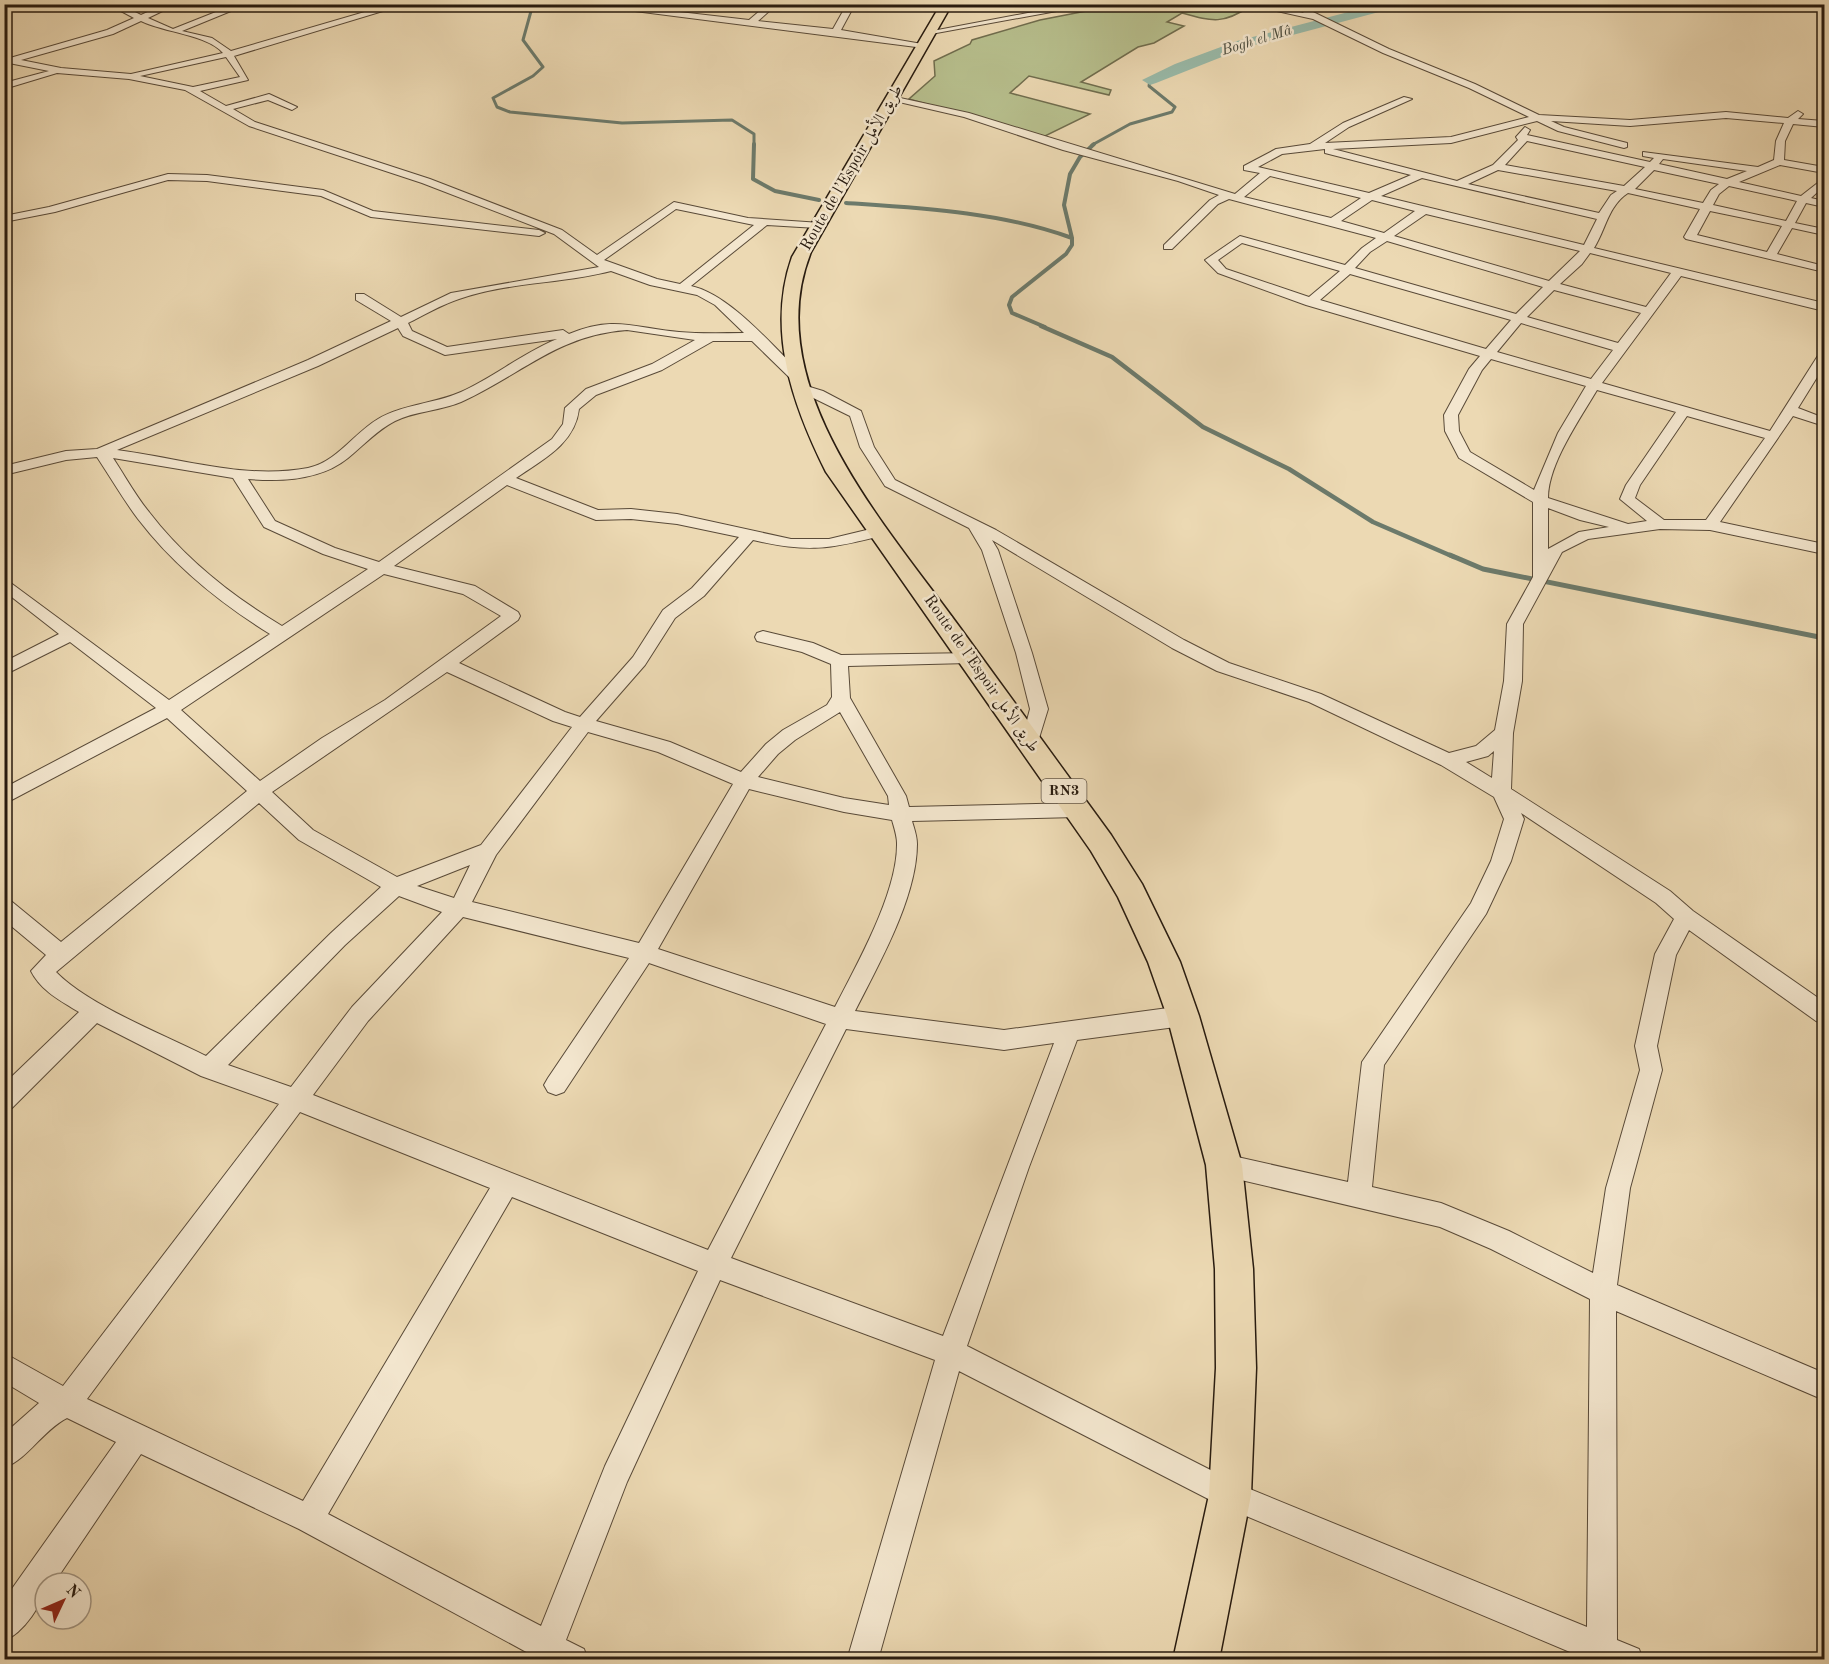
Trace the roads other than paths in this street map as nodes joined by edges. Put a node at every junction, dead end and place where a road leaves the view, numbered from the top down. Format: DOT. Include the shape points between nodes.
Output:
graph roads {
  1 [pos="112,4"];
  2 [pos="173,4"];
  3 [pos="244,4"];
  4 [pos="402,4"];
  5 [pos="584,4"];
  6 [pos="671,4"];
  7 [pos="773,4"];
  8 [pos="851,4"];
  9 [pos="883,4"];
  10 [pos="1091,4"];
  11 [pos="1249,4"];
  12 [pos="1297,4"];
  13 [pos="1057,8"];
  14 [pos="654,13"];
  15 [pos="138,18"];
  16 [pos="1324,20"];
  17 [pos="937,22"];
  18 [pos="750,23"];
  19 [pos="174,31"];
  20 [pos="836,32"];
  21 [pos="227,54"];
  22 [pos="8,60"];
  23 [pos="61,71"];
  24 [pos="129,76"];
  25 [pos="4,86"];
  26 [pos="191,90"];
  27 [pos="891,99"];
  28 [pos="1407,99"];
  29 [pos="292,107"];
  30 [pos="224,109"];
  31 [pos="1804,110"];
  32 [pos="1541,117"];
  33 [pos="1790,120"];
  34 [pos="1644,122"];
  35 [pos="1824,124"];
  36 [pos="1521,137"];
  37 [pos="1628,138"];
  38 [pos="1312,147"];
  39 [pos="1779,162"];
  40 [pos="1654,163"];
  41 [pos="1497,166"];
  42 [pos="1760,170"];
  43 [pos="1824,170"];
  44 [pos="1268,172"];
  45 [pos="1420,175"];
  46 [pos="1824,181"];
  47 [pos="1727,183"];
  48 [pos="1458,184"];
  49 [pos="1627,190"];
  50 [pos="1232,196"];
  51 [pos="1368,198"];
  52 [pos="1803,200"];
  53 [pos="1824,204"];
  54 [pos="1709,207"];
  55 [pos="1424,210"];
  56 [pos="1602,217"];
  57 [pos="4,219"];
  58 [pos="764,222"];
  59 [pos="1332,222"];
  60 [pos="1791,224"];
  61 [pos="817,225"];
  62 [pos="558,232"];
  63 [pos="1824,232"];
  64 [pos="1386,238"];
  65 [pos="1168,247"];
  66 [pos="1588,250"];
  67 [pos="1771,255"];
  68 [pos="597,260"];
  69 [pos="611,267"];
  70 [pos="1346,269"];
  71 [pos="1824,269"];
  72 [pos="1678,271"];
  73 [pos="1552,285"];
  74 [pos="683,287"];
  75 [pos="360,297"];
  76 [pos="1310,302"];
  77 [pos="1824,307"];
  78 [pos="1650,312"];
  79 [pos="1519,318"];
  80 [pos="401,322"];
  81 [pos="592,330"];
  82 [pos="710,337"];
  83 [pos="758,337"];
  84 [pos="1621,348"];
  85 [pos="1489,354"];
  86 [pos="1824,357"];
  87 [pos="1819,378"];
  88 [pos="799,383"];
  89 [pos="1594,384"];
  90 [pos="1684,410"];
  91 [pos="1791,410"];
  92 [pos="1824,422"];
  93 [pos="1772,436"];
  94 [pos="101,453"];
  95 [pos="4,471"];
  96 [pos="237,473"];
  97 [pos="505,479"];
  98 [pos="1540,500"];
  99 [pos="1660,524"];
  100 [pos="975,525"];
  101 [pos="1710,525"];
  102 [pos="1634,528"];
  103 [pos="879,532"];
  104 [pos="749,535"];
  105 [pos="1824,549"];
  106 [pos="381,568"];
  107 [pos="1540,579"];
  108 [pos="4,583"];
  109 [pos="72,634"];
  110 [pos="283,634"];
  111 [pos="763,637"];
  112 [pos="969,657"];
  113 [pos="839,661"];
  114 [pos="446,664"];
  115 [pos="4,669"];
  116 [pos="841,698"];
  117 [pos="169,709"];
  118 [pos="583,725"];
  119 [pos="1504,733"];
  120 [pos="1030,743"];
  121 [pos="1449,760"];
  122 [pos="744,781"];
  123 [pos="260,791"];
  124 [pos="1501,791"];
  125 [pos="4,797"];
  126 [pos="1077,810"];
  127 [pos="900,814"];
  128 [pos="488,850"];
  129 [pos="396,886"];
  130 [pos="460,906"];
  131 [pos="6,911"];
  132 [pos="1686,917"];
  133 [pos="644,953"];
  134 [pos="63,954"];
  135 [pos="95,1011"];
  136 [pos="1824,1014"];
  137 [pos="1183,1016"];
  138 [pos="841,1019"];
  139 [pos="1070,1030"];
  140 [pos="209,1069"];
  141 [pos="556,1085"];
  142 [pos="295,1098"];
  143 [pos="4,1100"];
  144 [pos="1224,1165"];
  145 [pos="507,1183"];
  146 [pos="1359,1194"];
  147 [pos="714,1265"];
  148 [pos="1603,1292"];
  149 [pos="951,1352"];
  150 [pos="4,1366"];
  151 [pos="1824,1387"];
  152 [pos="67,1404"];
  153 [pos="136,1437"];
  154 [pos="4,1455"];
  155 [pos="1230,1495"];
  156 [pos="309,1519"];
  157 [pos="4,1626"];
  158 [pos="554,1655"];
  159 [pos="1621,1656"];
  160 [pos="862,1659"];
  161 [pos="1196,1659"];
  1 -- 15 [label="street"];
  2 -- 15 [label="street"];
  3 -- 19 [label="street"];
  4 -- 21 [label="street"];
  5 -- 14 [label="street"];
  6 -- 14 [label="street"];
  7 -- 18 [label="street"];
  8 -- 20 [label="street"];
  9 -- 17 [label="street"];
  10 -- 13 [label="street"];
  11 -- 16 [label="street"];
  12 -- 16 [label="street"];
  13 -- 17 [label="street"];
  14 -- 18 [label="street"];
  15 -- 19 [label="street"];
  15 -- 22 [label="street" via="110,32"];
  16 -- 32 [label="street"];
  17 -- 20 [label="street"];
  17 -- 27 [label="highway, Route de l’Espoir طريق الأمل / RN3"];
  18 -- 20 [label="street"];
  19 -- 21 [label="street" via="209,40"];
  21 -- 24 [label="street"];
  21 -- 26 [label="street" via="245,78"];
  22 -- 23 [label="street"];
  23 -- 24 [label="street"];
  23 -- 25 [label="street"];
  24 -- 26 [label="street"];
  26 -- 30 [label="street"];
  27 -- 50 [label="street" via="966,115"];
  27 -- 61 [label="highway, Route de l’Espoir طريق الأمل / RN3"];
  28 -- 38 [label="street" via="1346,125"];
  29 -- 30 [label="street" via="269,97"];
  30 -- 62 [label="street" via="277,134 426,181"];
  31 -- 33 [label="street"];
  32 -- 34 [label="street"];
  32 -- 36 [label="street" via="1528,125"];
  32 -- 37 [label="street" via="1561,129"];
  32 -- 38 [label="street" via="1451,140"];
  33 -- 34 [label="street" via="1694,115"];
  33 -- 35 [label="street"];
  33 -- 39 [label="street" via="1779,136"];
  34 -- 37 [label="street"];
  36 -- 40 [label="street"];
  36 -- 41 [label="street" via="1523,140"];
  37 -- 40 [label="street" via="1629,149"];
  38 -- 44 [label="street" via="1280,151 1248,168"];
  38 -- 45 [label="street"];
  39 -- 42 [label="street"];
  39 -- 43 [label="street"];
  40 -- 42 [label="street" via="1689,159"];
  40 -- 47 [label="street"];
  40 -- 49 [label="street"];
  41 -- 48 [label="street"];
  41 -- 49 [label="street"];
  42 -- 47 [label="street"];
  44 -- 50 [label="street"];
  44 -- 51 [label="street"];
  45 -- 48 [label="street"];
  45 -- 51 [label="street"];
  46 -- 52 [label="street"];
  47 -- 52 [label="street"];
  47 -- 54 [label="street" via="1715,192"];
  48 -- 56 [label="street"];
  49 -- 54 [label="street"];
  49 -- 56 [label="street" via="1615,197"];
  50 -- 59 [label="street"];
  50 -- 65 [label="street" via="1214,202"];
  51 -- 55 [label="street"];
  51 -- 59 [label="street"];
  52 -- 53 [label="street"];
  52 -- 60 [label="street"];
  54 -- 60 [label="street"];
  54 -- 67 [label="street" via="1690,237"];
  55 -- 64 [label="street"];
  55 -- 66 [label="street"];
  56 -- 66 [label="street"];
  57 -- 62 [label="street" via="168,177 207,178 322,193 371,214"];
  58 -- 61 [label="street"];
  58 -- 68 [label="street" via="674,205"];
  58 -- 74 [label="street"];
  59 -- 64 [label="street"];
  60 -- 63 [label="street"];
  60 -- 67 [label="street"];
  61 -- 88 [label="highway, Route de l’Espoir طريق الأمل / RN3" via="794,281 791,310"];
  62 -- 68 [label="street"];
  64 -- 70 [label="street"];
  64 -- 73 [label="street"];
  66 -- 72 [label="street"];
  66 -- 73 [label="street"];
  67 -- 71 [label="street"];
  68 -- 69 [label="street"];
  69 -- 74 [label="street"];
  69 -- 80 [label="street" via="455,296"];
  70 -- 76 [label="street"];
  70 -- 76 [label="street" via="1240,239 1211,260 1222,271"];
  70 -- 79 [label="street"];
  72 -- 77 [label="street"];
  72 -- 78 [label="street"];
  73 -- 78 [label="street"];
  73 -- 79 [label="street"];
  74 -- 83 [label="street" via="719,302"];
  75 -- 80 [label="street"];
  76 -- 85 [label="street"];
  78 -- 84 [label="street"];
  79 -- 84 [label="street"];
  79 -- 85 [label="street"];
  80 -- 81 [label="street" via="407,333 445,351"];
  80 -- 94 [label="street" via="205,411"];
  81 -- 82 [label="street" via="627,326"];
  81 -- 96 [label="street" via="558,341 445,404 392,417 361,436 336,461 314,472 284,477"];
  82 -- 83 [label="street"];
  82 -- 97 [label="street" via="648,371 591,392 572,408 570,424 557,442"];
  83 -- 88 [label="street"];
  84 -- 89 [label="street"];
  85 -- 89 [label="street"];
  85 -- 98 [label="street" via="1451,414 1452,430 1464,455"];
  86 -- 87 [label="street"];
  87 -- 91 [label="street"];
  88 -- 100 [label="street" via="856,414 867,447 890,483"];
  88 -- 103 [label="highway, Route de l’Espoir طريق الأمل / RN3" via="815,432 831,462"];
  89 -- 90 [label="street"];
  89 -- 98 [label="street" via="1565,433 1541,485"];
  90 -- 93 [label="street"];
  90 -- 99 [label="street" via="1627,499"];
  91 -- 92 [label="street"];
  91 -- 93 [label="street"];
  93 -- 101 [label="street"];
  94 -- 95 [label="street" via="45,460"];
  94 -- 96 [label="street"];
  94 -- 110 [label="street" via="149,524 192,571 240,609"];
  96 -- 106 [label="street" via="269,524 329,551"];
  97 -- 104 [label="street" via="596,515 677,519"];
  97 -- 106 [label="street"];
  98 -- 102 [label="street" via="1585,517"];
  98 -- 107 [label="street"];
  99 -- 101 [label="street"];
  99 -- 102 [label="street"];
  100 -- 120 [label="street" via="990,550 1039,709"];
  100 -- 121 [label="street" via="1223,667 1315,698"];
  101 -- 105 [label="street"];
  102 -- 107 [label="street" via="1584,535 1556,549"];
  103 -- 104 [label="street" via="829,544 791,544"];
  103 -- 112 [label="highway, Route de l’Espoir طريق الأمل / RN3"];
  104 -- 118 [label="street" via="698,592 669,614 639,661"];
  106 -- 110 [label="street"];
  106 -- 114 [label="street" via="469,590 512,616"];
  107 -- 119 [label="street" via="1515,624 1513,681"];
  108 -- 109 [label="street"];
  109 -- 115 [label="street"];
  109 -- 117 [label="street"];
  110 -- 117 [label="street"];
  111 -- 113 [label="street" via="807,647"];
  112 -- 113 [label="street"];
  112 -- 120 [label="highway, Route de l’Espoir طريق الأمل / RN3"];
  113 -- 116 [label="street"];
  114 -- 118 [label="street"];
  114 -- 123 [label="street"];
  116 -- 122 [label="street" via="833,709 772,749"];
  116 -- 127 [label="street" via="897,796"];
  117 -- 123 [label="street"];
  117 -- 125 [label="street"];
  118 -- 122 [label="street" via="664,747"];
  118 -- 128 [label="street"];
  119 -- 121 [label="street" via="1482,751"];
  119 -- 124 [label="street"];
  120 -- 126 [label="highway, Route de l’Espoir طريق الأمل / RN3"];
  121 -- 124 [label="street"];
  122 -- 127 [label="street"];
  122 -- 133 [label="street"];
  123 -- 129 [label="street" via="306,835"];
  123 -- 134 [label="street"];
  124 -- 132 [label="street" via="1663,897"];
  124 -- 146 [label="street" via="1514,819 1501,861 1479,908 1373,1062"];
  126 -- 127 [label="street"];
  126 -- 137 [label="highway, Route de l’Espoir طريق الأمل / RN3" via="1131,892 1164,962"];
  127 -- 138 [label="street" via="907,843 900,888"];
  128 -- 129 [label="street"];
  128 -- 130 [label="street"];
  129 -- 130 [label="street" via="432,901"];
  129 -- 140 [label="street"];
  130 -- 133 [label="street"];
  130 -- 142 [label="street" via="360,1014"];
  131 -- 134 [label="street"];
  132 -- 136 [label="street"];
  132 -- 148 [label="street" via="1666,954 1646,1046 1650,1070 1618,1188"];
  133 -- 138 [label="street"];
  133 -- 141 [label="street"];
  134 -- 135 [label="street" via="42,971 57,987"];
  135 -- 140 [label="street"];
  135 -- 143 [label="street"];
  137 -- 139 [label="street"];
  137 -- 144 [label="highway, Route de l’Espoir طريق الأمل / RN3"];
  138 -- 139 [label="street" via="1004,1040"];
  138 -- 147 [label="street"];
  139 -- 149 [label="street"];
  140 -- 142 [label="street"];
  142 -- 145 [label="street"];
  142 -- 152 [label="street"];
  144 -- 146 [label="street"];
  144 -- 155 [label="highway, Route de l’Espoir طريق الأمل / RN3" via="1234,1269 1236,1368"];
  145 -- 147 [label="street"];
  145 -- 156 [label="street"];
  146 -- 148 [label="street" via="1441,1215"];
  147 -- 149 [label="street"];
  147 -- 158 [label="street" via="615,1476"];
  148 -- 151 [label="street"];
  148 -- 159 [label="street"];
  149 -- 155 [label="street"];
  149 -- 160 [label="street"];
  150 -- 152 [label="street"];
  152 -- 153 [label="street"];
  152 -- 154 [label="street" via="46,1414"];
  153 -- 156 [label="street"];
  153 -- 157 [label="street"];
  155 -- 159 [label="street"];
  155 -- 161 [label="highway, Route de l’Espoir طريق الأمل / RN3"];
  156 -- 158 [label="street"];
}
